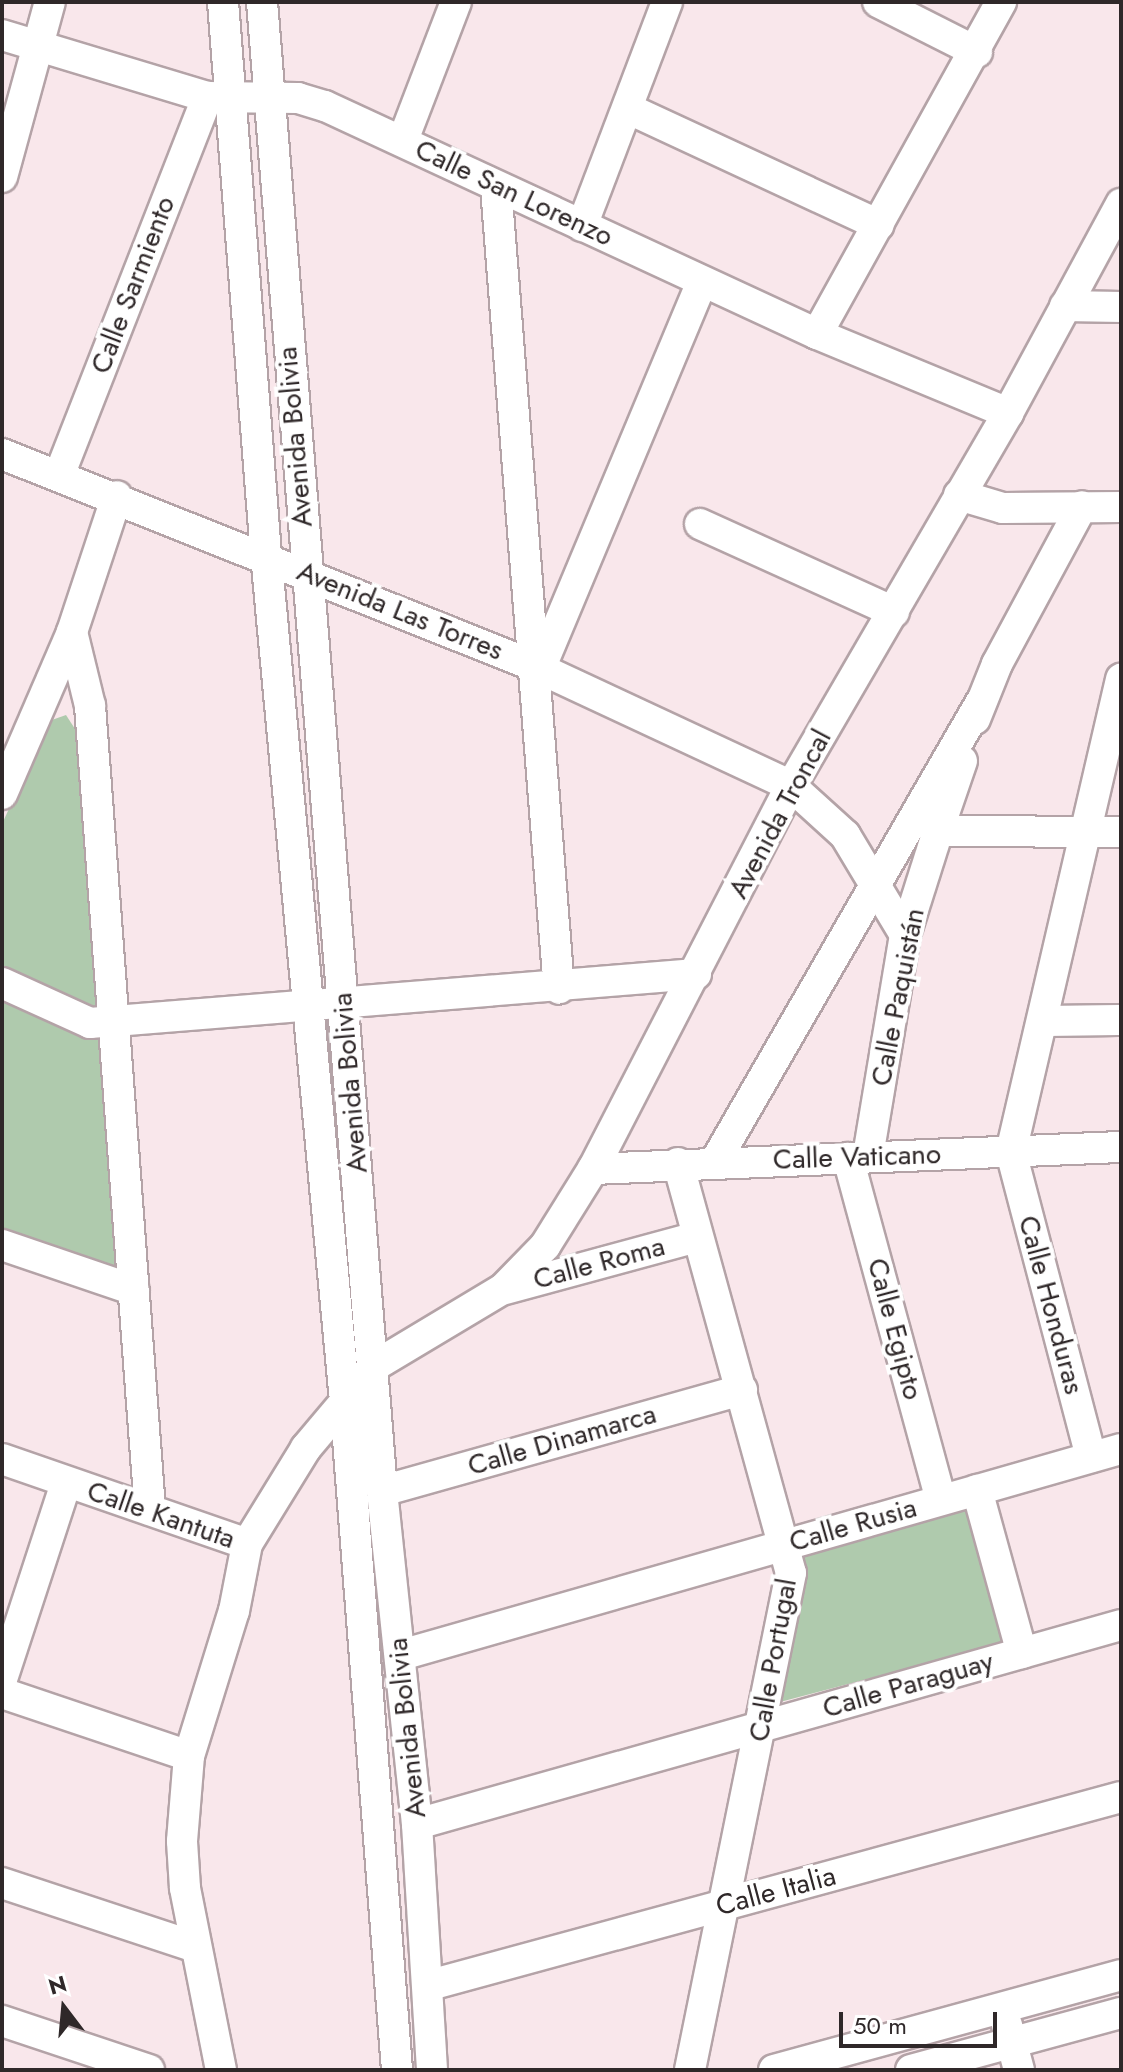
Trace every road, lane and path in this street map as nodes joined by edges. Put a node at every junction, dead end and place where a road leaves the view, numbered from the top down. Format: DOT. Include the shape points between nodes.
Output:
graph roads {
  1 [pos="50,2"];
  2 [pos="223,2"];
  3 [pos="262,2"];
  4 [pos="456,2"];
  5 [pos="667,2"];
  6 [pos="878,2"];
  7 [pos="1001,2"];
  8 [pos="2,35"];
  9 [pos="41,47"];
  10 [pos="977,52"];
  11 [pos="268,96"];
  12 [pos="220,97"];
  13 [pos="631,110"];
  14 [pos="403,140"];
  15 [pos="2,177"];
  16 [pos="496,187"];
  17 [pos="1121,204"];
  18 [pos="879,225"];
  19 [pos="582,226"];
  20 [pos="702,281"];
  21 [pos="1065,306"];
  22 [pos="1121,307"];
  23 [pos="817,334"];
  24 [pos="1008,413"];
  25 [pos="2,454"];
  26 [pos="60,473"];
  27 [pos="959,495"];
  28 [pos="117,496"];
  29 [pos="1082,506"];
  30 [pos="1121,507"];
  31 [pos="700,524"];
  32 [pos="266,554"];
  33 [pos="306,572"];
  34 [pos="894,612"];
  35 [pos="72,632"];
  36 [pos="536,667"];
  37 [pos="1121,679"];
  38 [pos="981,702"];
  39 [pos="1117,710"];
  40 [pos="791,786"];
  41 [pos="2,794"];
  42 [pos="938,831"];
  43 [pos="1121,832"];
  44 [pos="1087,833"];
  45 [pos="877,882"];
  46 [pos="905,935"];
  47 [pos="696,974"];
  48 [pos="2,983"];
  49 [pos="559,989"];
  50 [pos="343,1000"];
  51 [pos="310,1002"];
  52 [pos="1121,1020"];
  53 [pos="1043,1021"];
  54 [pos="114,1022"];
  55 [pos="1121,1147"];
  56 [pos="1011,1152"];
  57 [pos="858,1157"];
  58 [pos="715,1162"];
  59 [pos="678,1163"];
  60 [pos="593,1169"];
  61 [pos="696,1237"];
  62 [pos="2,1245"];
  63 [pos="503,1289"];
  64 [pos="134,1290"];
  65 [pos="376,1365"];
  66 [pos="742,1390"];
  67 [pos="345,1400"];
  68 [pos="1121,1449"];
  69 [pos="1091,1457"];
  70 [pos="2,1459"];
  71 [pos="66,1483"];
  72 [pos="977,1490"];
  73 [pos="382,1491"];
  74 [pos="941,1500"];
  75 [pos="150,1510"];
  76 [pos="247,1544"];
  77 [pos="785,1544"];
  78 [pos="1121,1625"];
  79 [pos="1022,1653"];
  80 [pos="401,1655"];
  81 [pos="2,1679"];
  82 [pos="2,1693"];
  83 [pos="763,1726"];
  84 [pos="189,1756"];
  85 [pos="1121,1797"];
  86 [pos="417,1824"];
  87 [pos="2,1883"];
  88 [pos="724,1905"];
  89 [pos="196,1947"];
  90 [pos="1121,1975"];
  91 [pos="430,1985"];
  92 [pos="1003,2007"];
  93 [pos="1121,2013"];
  94 [pos="2,2021"];
  95 [pos="1016,2056"];
  96 [pos="149,2070"];
  97 [pos="221,2070"];
  98 [pos="397,2070"];
  99 [pos="432,2070"];
  100 [pos="690,2070"];
  101 [pos="774,2070"];
  102 [pos="911,2070"];
  1 -- 9 [label="street"];
  2 -- 12 [label="street, Avenida Bolivia"];
  3 -- 11 [label="street, Avenida Bolivia"];
  4 -- 14 [label="street"];
  5 -- 13 [label="street"];
  6 -- 10 [label="street"];
  7 -- 10 [label="street"];
  8 -- 9 [label="street, Calle San Lorenzo"];
  9 -- 12 [label="street, Calle San Lorenzo"];
  9 -- 15 [label="street"];
  10 -- 18 [label="street"];
  11 -- 12 [label="street, Calle San Lorenzo"];
  11 -- 14 [label="street, Calle San Lorenzo" via="325,106"];
  11 -- 33 [label="street, Avenida Bolivia"];
  12 -- 26 [label="street, Calle Sarmiento"];
  12 -- 32 [label="street, Avenida Bolivia"];
  13 -- 18 [label="street"];
  13 -- 19 [label="street"];
  14 -- 16 [label="street, Calle San Lorenzo"];
  16 -- 19 [label="street, Calle San Lorenzo"];
  16 -- 36 [label="street"];
  17 -- 21 [label="street, Avenida Troncal"];
  18 -- 23 [label="street"];
  19 -- 20 [label="street, Calle San Lorenzo"];
  20 -- 23 [label="street, Calle San Lorenzo"];
  20 -- 36 [label="street"];
  21 -- 22 [label="street"];
  21 -- 24 [label="street, Avenida Troncal"];
  23 -- 24 [label="street, Calle San Lorenzo"];
  24 -- 27 [label="street, Avenida Troncal"];
  25 -- 26 [label="street, Avenida Las Torres"];
  26 -- 28 [label="street, Avenida Las Torres"];
  27 -- 29 [label="street" via="1003,508"];
  27 -- 34 [label="street, Avenida Troncal"];
  28 -- 32 [label="street, Avenida Las Torres"];
  28 -- 35 [label="street"];
  29 -- 30 [label="street"];
  29 -- 38 [label="street"];
  31 -- 34 [label="street"];
  32 -- 33 [label="street, Avenida Las Torres"];
  32 -- 51 [label="street, Avenida Bolivia"];
  33 -- 36 [label="street, Avenida Las Torres"];
  33 -- 50 [label="street, Avenida Bolivia"];
  34 -- 40 [label="street, Avenida Troncal"];
  35 -- 41 [label="street"];
  35 -- 54 [label="street" via="90,706"];
  36 -- 40 [label="street, Avenida Las Torres"];
  36 -- 49 [label="street"];
  37 -- 39 [label="street"];
  38 -- 42 [label="street, Calle Paquistán"];
  38 -- 45 [label="street"];
  39 -- 44 [label="street"];
  40 -- 45 [label="street, Avenida Las Torres" via="845,835"];
  40 -- 47 [label="street, Avenida Troncal"];
  42 -- 44 [label="street"];
  42 -- 46 [label="street, Calle Paquistán"];
  43 -- 44 [label="street"];
  44 -- 53 [label="street"];
  45 -- 46 [label="street, Avenida Las Torres"];
  45 -- 58 [label="street"];
  46 -- 57 [label="street, Calle Paquistán"];
  47 -- 49 [label="street"];
  47 -- 60 [label="street, Avenida Troncal"];
  48 -- 54 [label="street" via="90,1023"];
  49 -- 50 [label="street"];
  50 -- 51 [label="street"];
  50 -- 65 [label="street, Avenida Bolivia"];
  51 -- 54 [label="street"];
  51 -- 67 [label="street, Avenida Bolivia"];
  52 -- 53 [label="street"];
  53 -- 56 [label="street"];
  54 -- 64 [label="street"];
  55 -- 56 [label="street, Calle Vaticano"];
  56 -- 57 [label="street, Calle Vaticano"];
  56 -- 69 [label="street, Calle Honduras"];
  57 -- 58 [label="street, Calle Vaticano"];
  57 -- 74 [label="street, Calle Egipto"];
  58 -- 59 [label="street, Calle Vaticano"];
  59 -- 60 [label="street, Calle Vaticano"];
  59 -- 61 [label="street, Calle Portugal"];
  60 -- 63 [label="street, Avenida Troncal" via="545,1246"];
  61 -- 63 [label="street, Calle Roma"];
  61 -- 66 [label="street, Calle Portugal"];
  62 -- 64 [label="street"];
  63 -- 65 [label="street, Avenida Troncal"];
  64 -- 75 [label="street"];
  65 -- 67 [label="street, Calle Kantuta"];
  65 -- 73 [label="street, Avenida Bolivia"];
  66 -- 73 [label="street, Calle Dinamarca"];
  66 -- 77 [label="street, Calle Portugal"];
  67 -- 76 [label="street, Calle Kantuta" via="306,1448"];
  67 -- 98 [label="street, Avenida Bolivia"];
  68 -- 69 [label="street, Calle Rusia"];
  69 -- 72 [label="street, Calle Rusia"];
  70 -- 71 [label="street, Calle Kantuta"];
  71 -- 75 [label="street, Calle Kantuta"];
  71 -- 81 [label="street"];
  72 -- 74 [label="street, Calle Rusia"];
  72 -- 79 [label="street"];
  73 -- 80 [label="street, Avenida Bolivia"];
  74 -- 77 [label="street, Calle Rusia"];
  75 -- 76 [label="street, Calle Kantuta"];
  76 -- 84 [label="street" via="234,1611"];
  77 -- 80 [label="street, Calle Rusia"];
  77 -- 83 [label="street, Calle Portugal" via="791,1573"];
  78 -- 79 [label="street, Calle Paraguay"];
  79 -- 83 [label="street, Calle Paraguay"];
  80 -- 86 [label="street, Avenida Bolivia"];
  82 -- 84 [label="street"];
  83 -- 86 [label="street, Calle Paraguay"];
  83 -- 88 [label="street, Calle Portugal"];
  84 -- 89 [label="street" via="182,1841"];
  85 -- 88 [label="street, Calle Italia"];
  86 -- 91 [label="street, Avenida Bolivia"];
  87 -- 89 [label="street"];
  88 -- 91 [label="street, Calle Italia"];
  88 -- 100 [label="street, Calle Portugal"];
  89 -- 97 [label="street"];
  90 -- 92 [label="street"];
  91 -- 99 [label="street, Avenida Bolivia"];
  92 -- 95 [label="street"];
  92 -- 101 [label="street"];
  93 -- 95 [label="street"];
  94 -- 96 [label="street"];
  95 -- 102 [label="street"];
}
